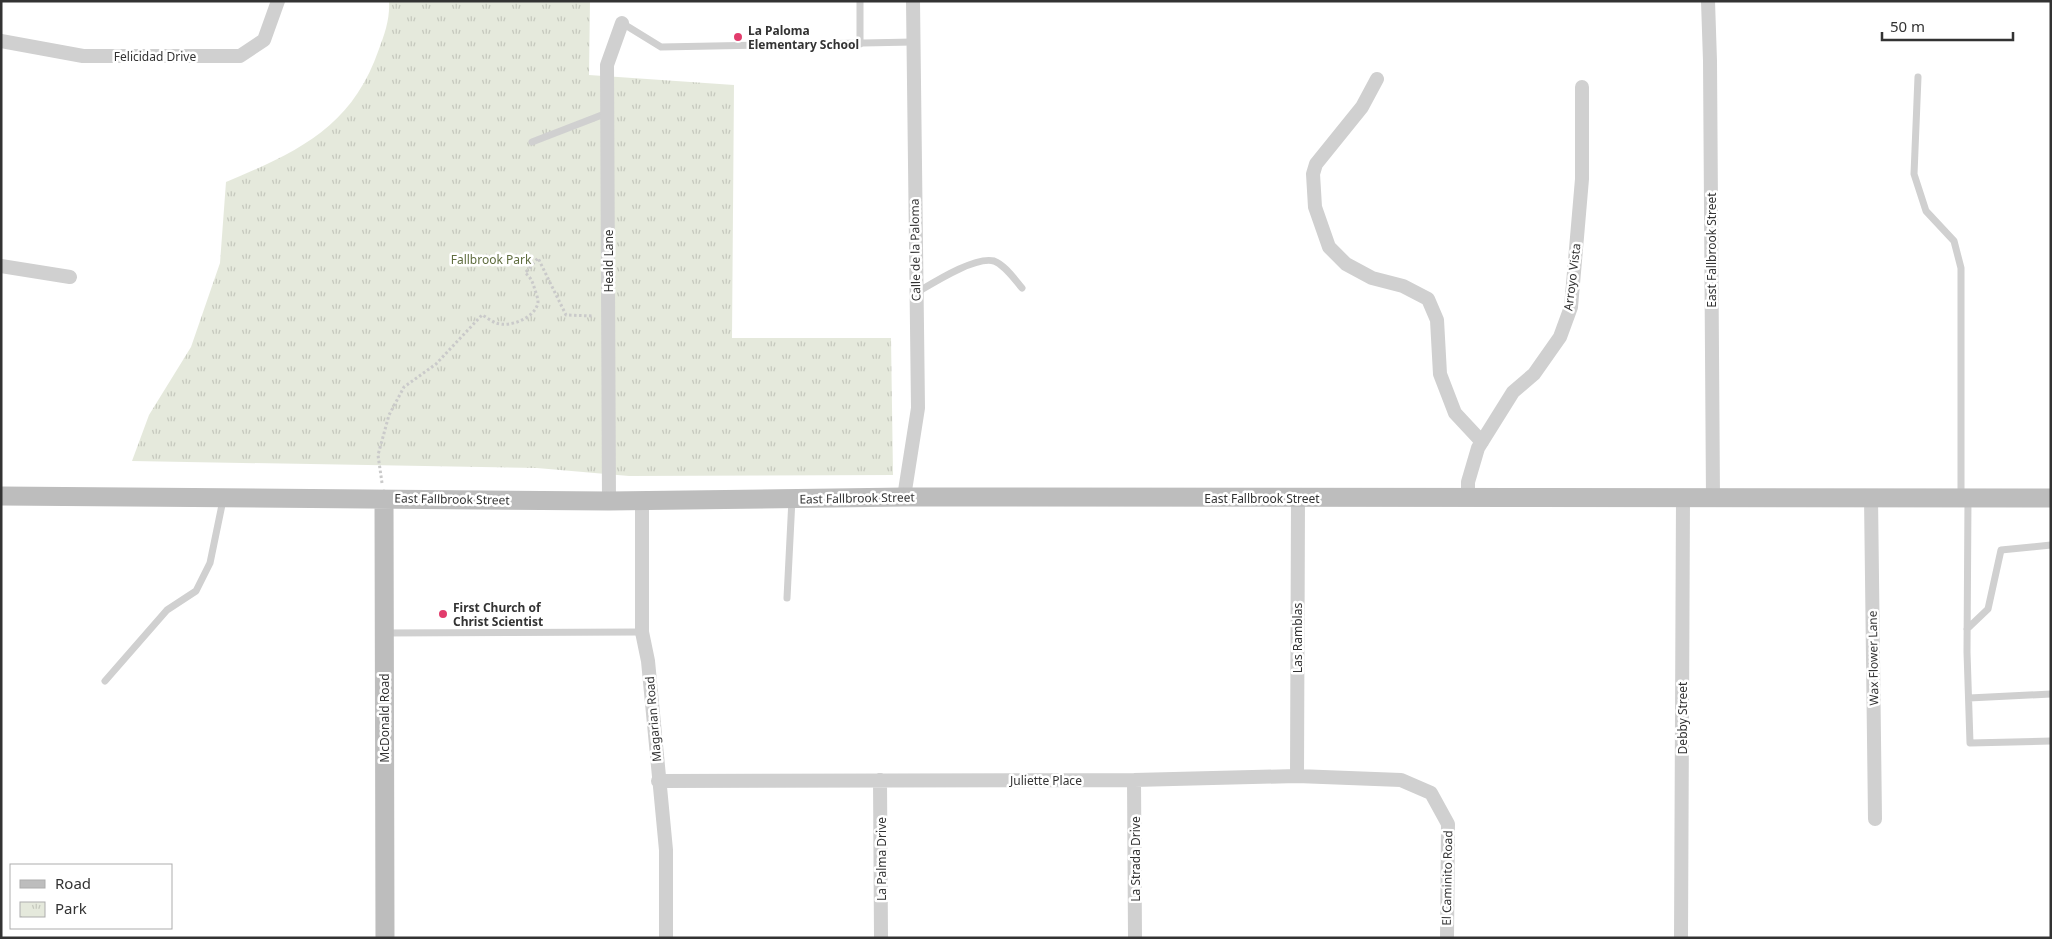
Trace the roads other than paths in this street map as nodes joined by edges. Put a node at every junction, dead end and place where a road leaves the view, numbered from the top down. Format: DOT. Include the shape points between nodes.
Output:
graph roads {
  1 [pos="278,1"];
  2 [pos="860,1"];
  3 [pos="913,1"];
  4 [pos="1708,1"];
  5 [pos="622,23"];
  6 [pos="1,41"];
  7 [pos="913,42"];
  8 [pos="860,44"];
  9 [pos="1918,77"];
  10 [pos="1377,80"];
  11 [pos="1582,87"];
  12 [pos="607,113"];
  13 [pos="532,142"];
  14 [pos="1,266"];
  15 [pos="70,277"];
  16 [pos="1022,288"];
  17 [pos="916,293"];
  18 [pos="1482,442"];
  19 [pos="1,496"];
  20 [pos="224,497"];
  21 [pos="904,497"];
  22 [pos="1468,497"];
  23 [pos="1683,497"];
  24 [pos="1871,497"];
  25 [pos="1965,497"];
  26 [pos="384,498"];
  27 [pos="1298,498"];
  28 [pos="1713,498"];
  29 [pos="2051,498"];
  30 [pos="792,499"];
  31 [pos="608,501"];
  32 [pos="642,501"];
  33 [pos="2051,545"];
  34 [pos="787,598"];
  35 [pos="1968,629"];
  36 [pos="642,632"];
  37 [pos="384,633"];
  38 [pos="105,681"];
  39 [pos="2051,694"];
  40 [pos="1969,698"];
  41 [pos="2051,741"];
  42 [pos="1297,776"];
  43 [pos="880,780"];
  44 [pos="1134,780"];
  45 [pos="658,781"];
  46 [pos="1431,793"];
  47 [pos="1875,819"];
  48 [pos="385,938"];
  49 [pos="666,938"];
  50 [pos="881,938"];
  51 [pos="1135,938"];
  52 [pos="1447,938"];
  53 [pos="1681,938"];
  1 -- 6 [label="street, Felicidad Drive" via="264,40 240,56 83,56"];
  2 -- 8 [label="lane"];
  3 -- 7 [label="street, Calle de la Paloma"];
  4 -- 28 [label="street, East Fallbrook Street"];
  5 -- 8 [label="lane" via="661,46"];
  5 -- 12 [label="street, Heald Lane" via="607,65"];
  7 -- 8 [label="lane"];
  7 -- 17 [label="street, Calle de la Paloma"];
  9 -- 25 [label="lane" via="1914,174 1926,211 1954,241 1961,268"];
  10 -- 18 [label="street" via="1362,107 1316,164 1313,174 1315,208 1329,247 1346,264 1372,278 1403,286 1428,299 1437,320 1440,374 1455,413"];
  11 -- 18 [label="street, Arroyo Vista" via="1582,179 1571,307 1560,337 1534,374 1513,392"];
  12 -- 13 [label="lane"];
  12 -- 31 [label="street, Heald Lane"];
  14 -- 15 [label="street"];
  16 -- 17 [label="lane" via="1001,265 985,261 963,267"];
  17 -- 21 [label="street, Calle de la Paloma" via="918,408"];
  18 -- 22 [label="street, Arroyo Vista" via="1468,482"];
  19 -- 20 [label="main road, East Fallbrook Street"];
  20 -- 26 [label="main road, East Fallbrook Street"];
  20 -- 38 [label="lane" via="210,563 196,591 167,610"];
  21 -- 27 [label="main road, East Fallbrook Street"];
  21 -- 30 [label="main road, East Fallbrook Street"];
  22 -- 23 [label="main road, East Fallbrook Street"];
  22 -- 27 [label="main road, East Fallbrook Street"];
  23 -- 28 [label="main road, East Fallbrook Street"];
  23 -- 53 [label="street, Debby Street"];
  24 -- 25 [label="main road, East Fallbrook Street"];
  24 -- 28 [label="main road, East Fallbrook Street"];
  24 -- 47 [label="street, Wax Flower Lane"];
  25 -- 29 [label="main road, East Fallbrook Street"];
  25 -- 35 [label="lane"];
  26 -- 31 [label="main road, East Fallbrook Street"];
  26 -- 37 [label="main road, McDonald Road"];
  27 -- 42 [label="street, Las Ramblas"];
  30 -- 32 [label="main road, East Fallbrook Street"];
  30 -- 34 [label="lane"];
  31 -- 32 [label="main road, East Fallbrook Street"];
  32 -- 36 [label="street, Magarian Road"];
  33 -- 35 [label="lane" via="2001,550 1988,609"];
  35 -- 40 [label="lane"];
  36 -- 37 [label="lane"];
  36 -- 45 [label="street, Magarian Road" via="648,661"];
  37 -- 48 [label="main road, McDonald Road"];
  39 -- 40 [label="lane"];
  40 -- 41 [label="lane" via="1970,743"];
  42 -- 44 [label="street, Juliette Place"];
  42 -- 46 [label="street, Juliette Place" via="1401,780"];
  43 -- 44 [label="street, Juliette Place"];
  43 -- 45 [label="street, Juliette Place"];
  43 -- 50 [label="street, La Palma Drive"];
  44 -- 51 [label="street, La Strada Drive"];
  45 -- 49 [label="street, Magarian Road" via="666,850"];
  46 -- 52 [label="street, El Caminito Road" via="1448,824"];
}
